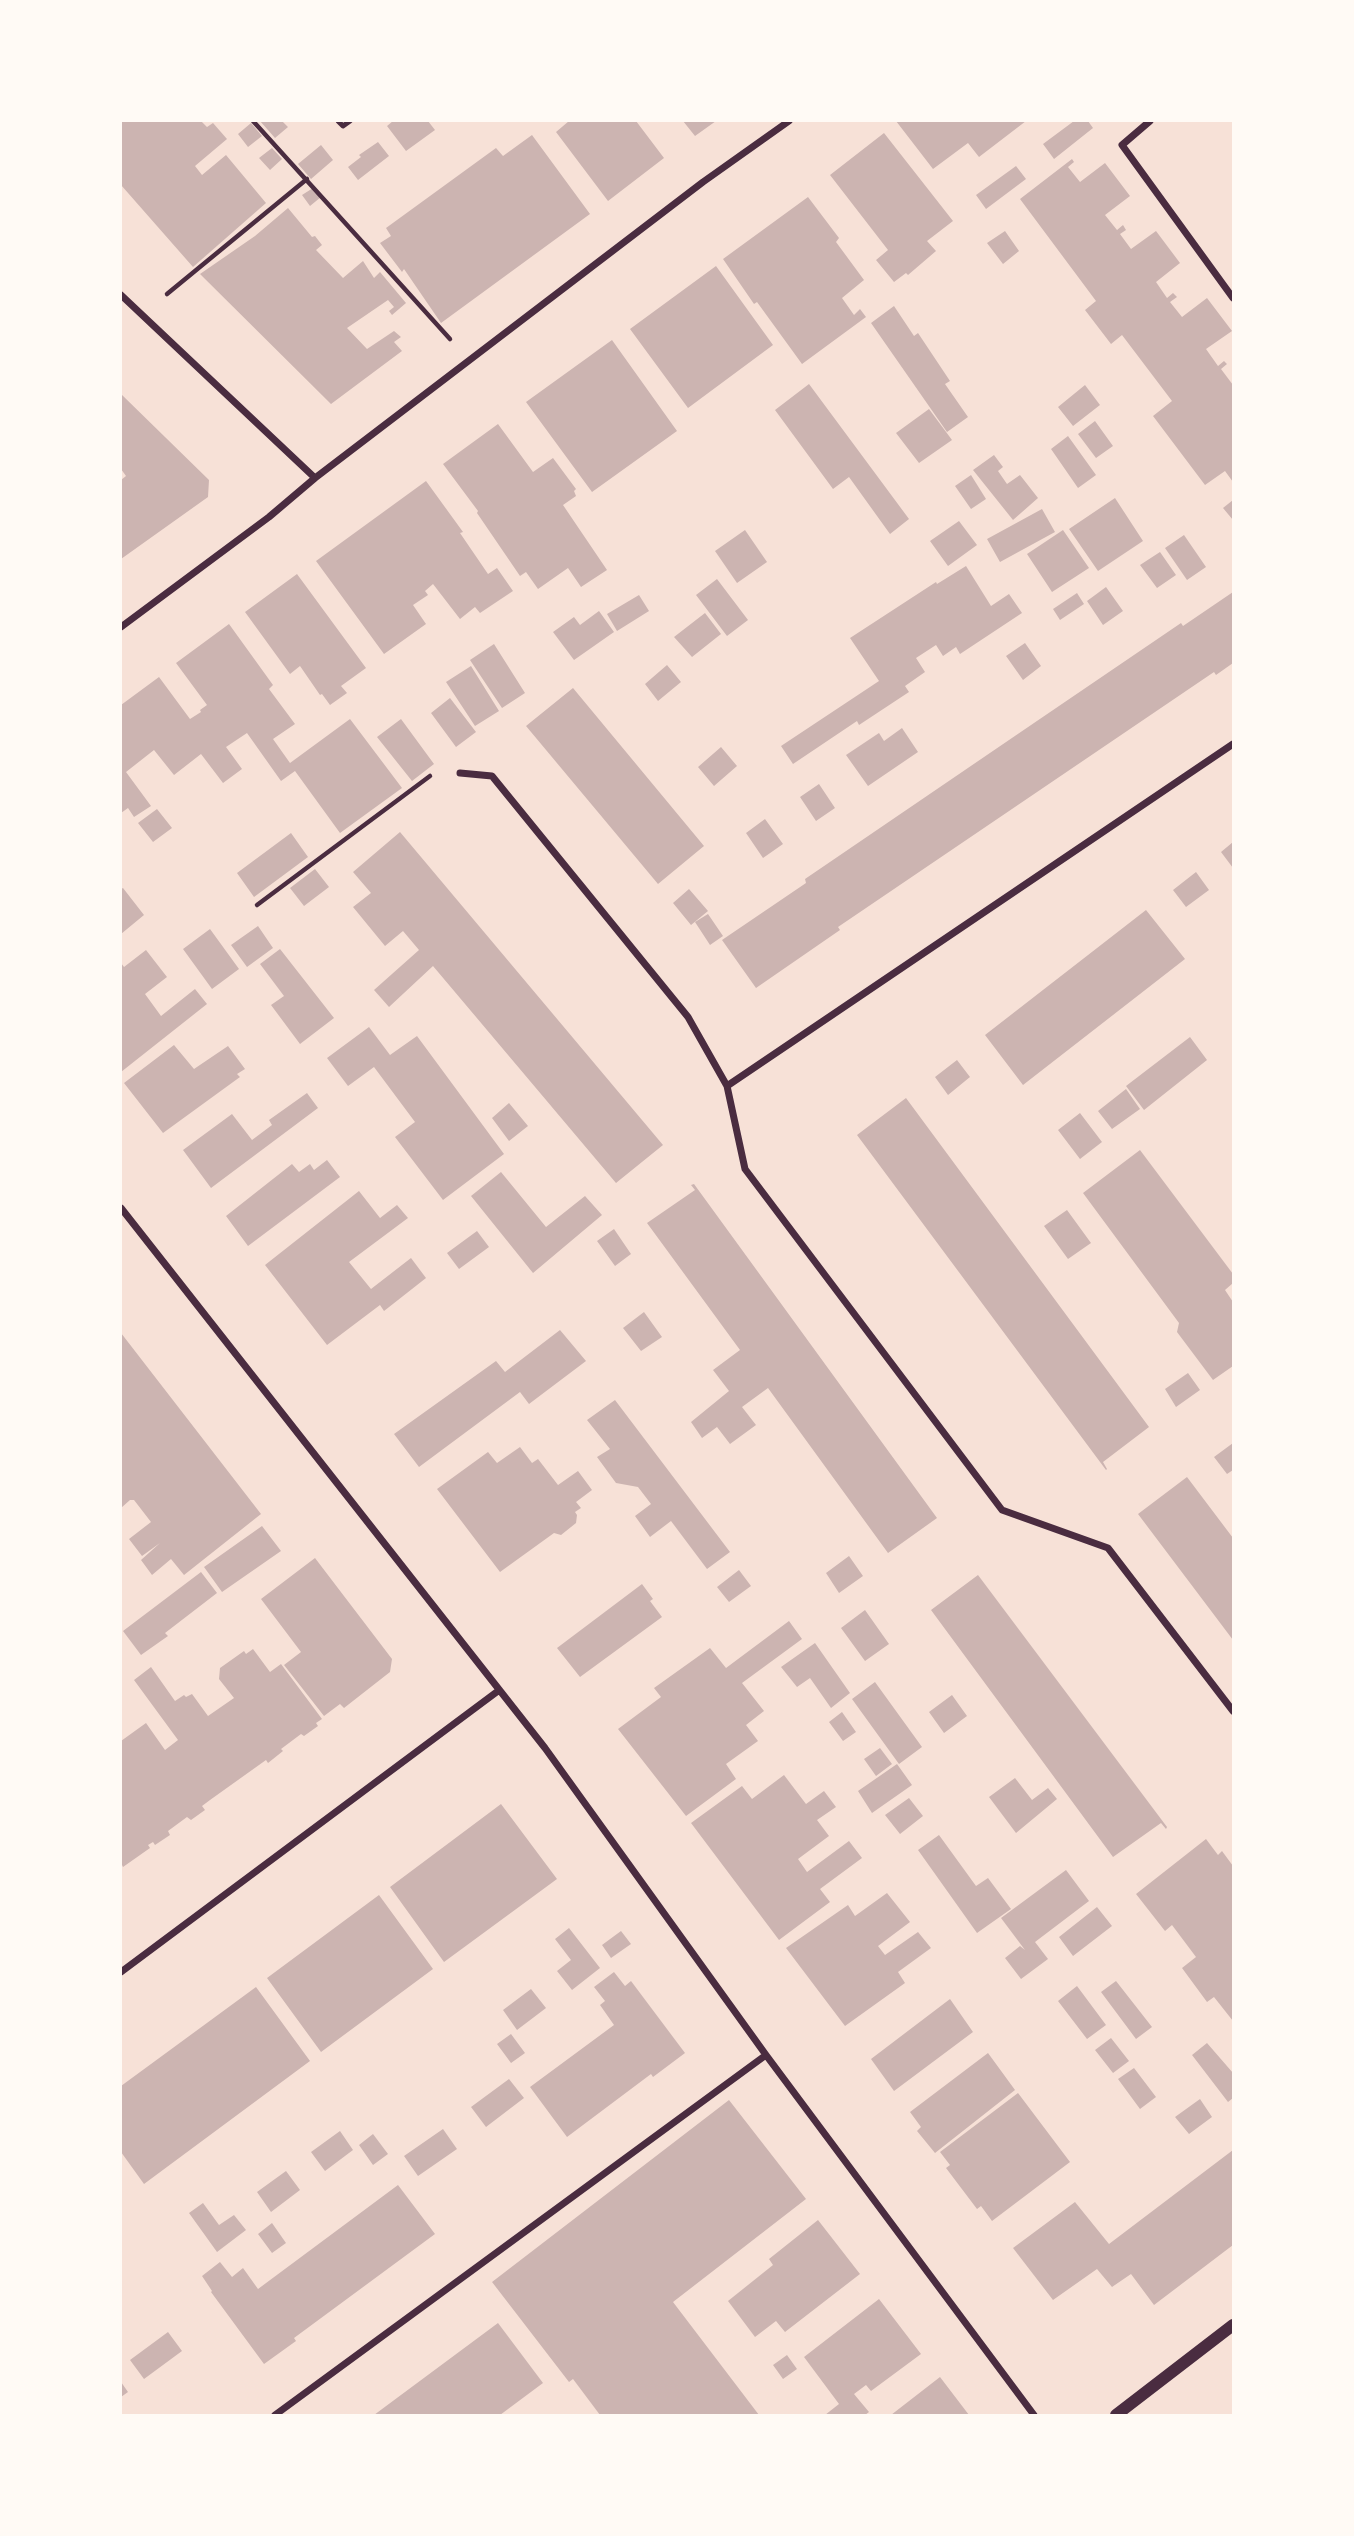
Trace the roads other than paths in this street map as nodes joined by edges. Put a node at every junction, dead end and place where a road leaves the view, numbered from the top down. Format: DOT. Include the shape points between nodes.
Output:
graph roads {
  1 [pos="338,121"];
  2 [pos="350,121"];
  3 [pos="789,121"];
  4 [pos="1150,121"];
  5 [pos="121,295"];
  6 [pos="1233,298"];
  7 [pos="315,478"];
  8 [pos="121,627"];
  9 [pos="1233,744"];
  10 [pos="460,773"];
  11 [pos="727,1086"];
  12 [pos="121,1208"];
  13 [pos="498,1691"];
  14 [pos="1233,1711"];
  15 [pos="121,1972"];
  16 [pos="766,2055"];
  17 [pos="1233,2325"];
  18 [pos="275,2415"];
  19 [pos="1034,2415"];
  20 [pos="1116,2415"];
  1 -- 2 [label="lane" via="343,126"];
  3 -- 7 [label="street"];
  4 -- 6 [label="street" via="1122,145"];
  5 -- 7 [label="street"];
  7 -- 8 [label="street"];
  9 -- 11 [label="street"];
  10 -- 11 [label="street" via="492,776 688,1017"];
  11 -- 14 [label="street" via="745,1169 1002,1510 1108,1548"];
  12 -- 13 [label="street"];
  13 -- 15 [label="street"];
  13 -- 16 [label="street" via="545,1748"];
  16 -- 18 [label="street"];
  16 -- 19 [label="street"];
  17 -- 20 [label="street"];
}
